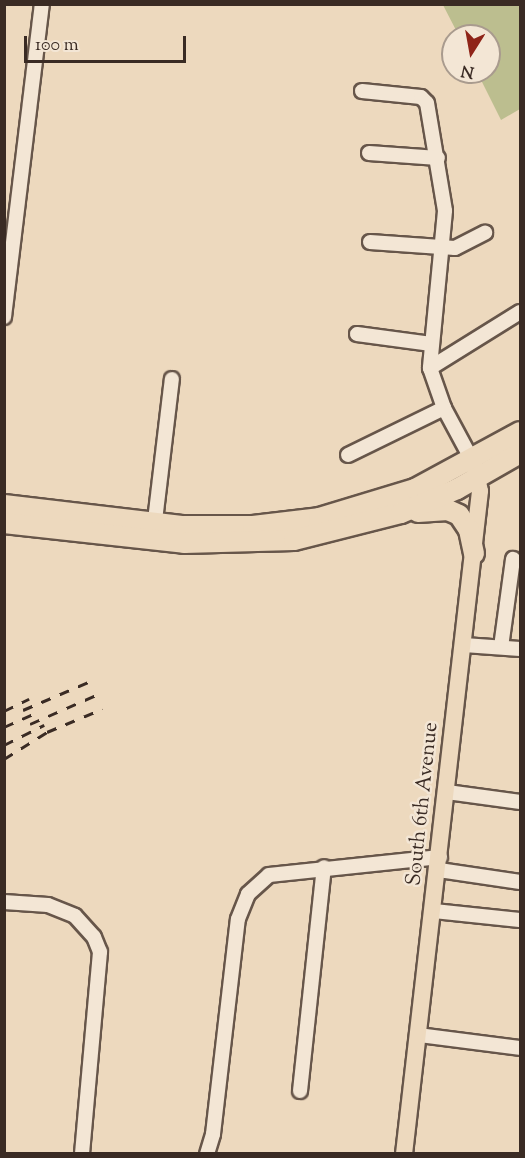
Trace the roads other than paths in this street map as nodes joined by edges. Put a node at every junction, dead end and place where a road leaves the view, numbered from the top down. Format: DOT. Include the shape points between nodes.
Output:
graph roads {
  1 [pos="42,4"];
  2 [pos="362,90"];
  3 [pos="369,153"];
  4 [pos="438,158"];
  5 [pos="485,233"];
  6 [pos="370,242"];
  7 [pos="442,249"];
  8 [pos="520,312"];
  9 [pos="4,317"];
  10 [pos="357,334"];
  11 [pos="431,344"];
  12 [pos="430,368"];
  13 [pos="172,379"];
  14 [pos="444,408"];
  15 [pos="520,432"];
  16 [pos="520,453"];
  17 [pos="348,455"];
  18 [pos="475,469"];
  19 [pos="4,505"];
  20 [pos="401,513"];
  21 [pos="4,523"];
  22 [pos="154,531"];
  23 [pos="474,553"];
  24 [pos="513,559"];
  25 [pos="464,645"];
  26 [pos="501,647"];
  27 [pos="520,649"];
  28 [pos="447,792"];
  29 [pos="520,802"];
  30 [pos="440,864"];
  31 [pos="324,867"];
  32 [pos="520,882"];
  33 [pos="4,902"];
  34 [pos="434,910"];
  35 [pos="520,920"];
  36 [pos="419,1035"];
  37 [pos="520,1048"];
  38 [pos="300,1091"];
  39 [pos="82,1154"];
  40 [pos="207,1154"];
  41 [pos="404,1154"];
  1 -- 9 [label="street"];
  2 -- 4 [label="street" via="425,99"];
  3 -- 4 [label="street"];
  4 -- 7 [label="street" via="445,211"];
  5 -- 7 [label="street" via="464,245"];
  6 -- 7 [label="street"];
  7 -- 11 [label="street"];
  8 -- 12 [label="street"];
  10 -- 11 [label="street"];
  11 -- 12 [label="street"];
  12 -- 14 [label="street"];
  13 -- 22 [label="street"];
  14 -- 17 [label="street"];
  14 -- 18 [label="street"];
  15 -- 18 [label="highway"];
  16 -- 18 [label="highway"];
  18 -- 20 [label="highway"];
  18 -- 22 [label="highway" via="319,518"];
  18 -- 23 [label="main road, South 6th Avenue"];
  19 -- 22 [label="highway"];
  20 -- 22 [label="highway" via="285,541 221,545"];
  20 -- 23 [label="highway" via="453,512 469,530"];
  21 -- 22 [label="highway"];
  23 -- 25 [label="main road, South 6th Avenue"];
  24 -- 26 [label="street"];
  25 -- 26 [label="street"];
  25 -- 28 [label="main road, South 6th Avenue"];
  26 -- 27 [label="street"];
  28 -- 29 [label="street"];
  28 -- 30 [label="main road, South 6th Avenue"];
  30 -- 31 [label="street"];
  30 -- 32 [label="street"];
  30 -- 34 [label="main road, South 6th Avenue"];
  31 -- 38 [label="street"];
  31 -- 40 [label="street" via="269,875 255,885 243,904 213,1134"];
  33 -- 39 [label="street" via="48,905 75,916 94,937 100,952"];
  34 -- 35 [label="street"];
  34 -- 36 [label="main road, South 6th Avenue"];
  36 -- 37 [label="street"];
  36 -- 41 [label="main road, South 6th Avenue"];
}
